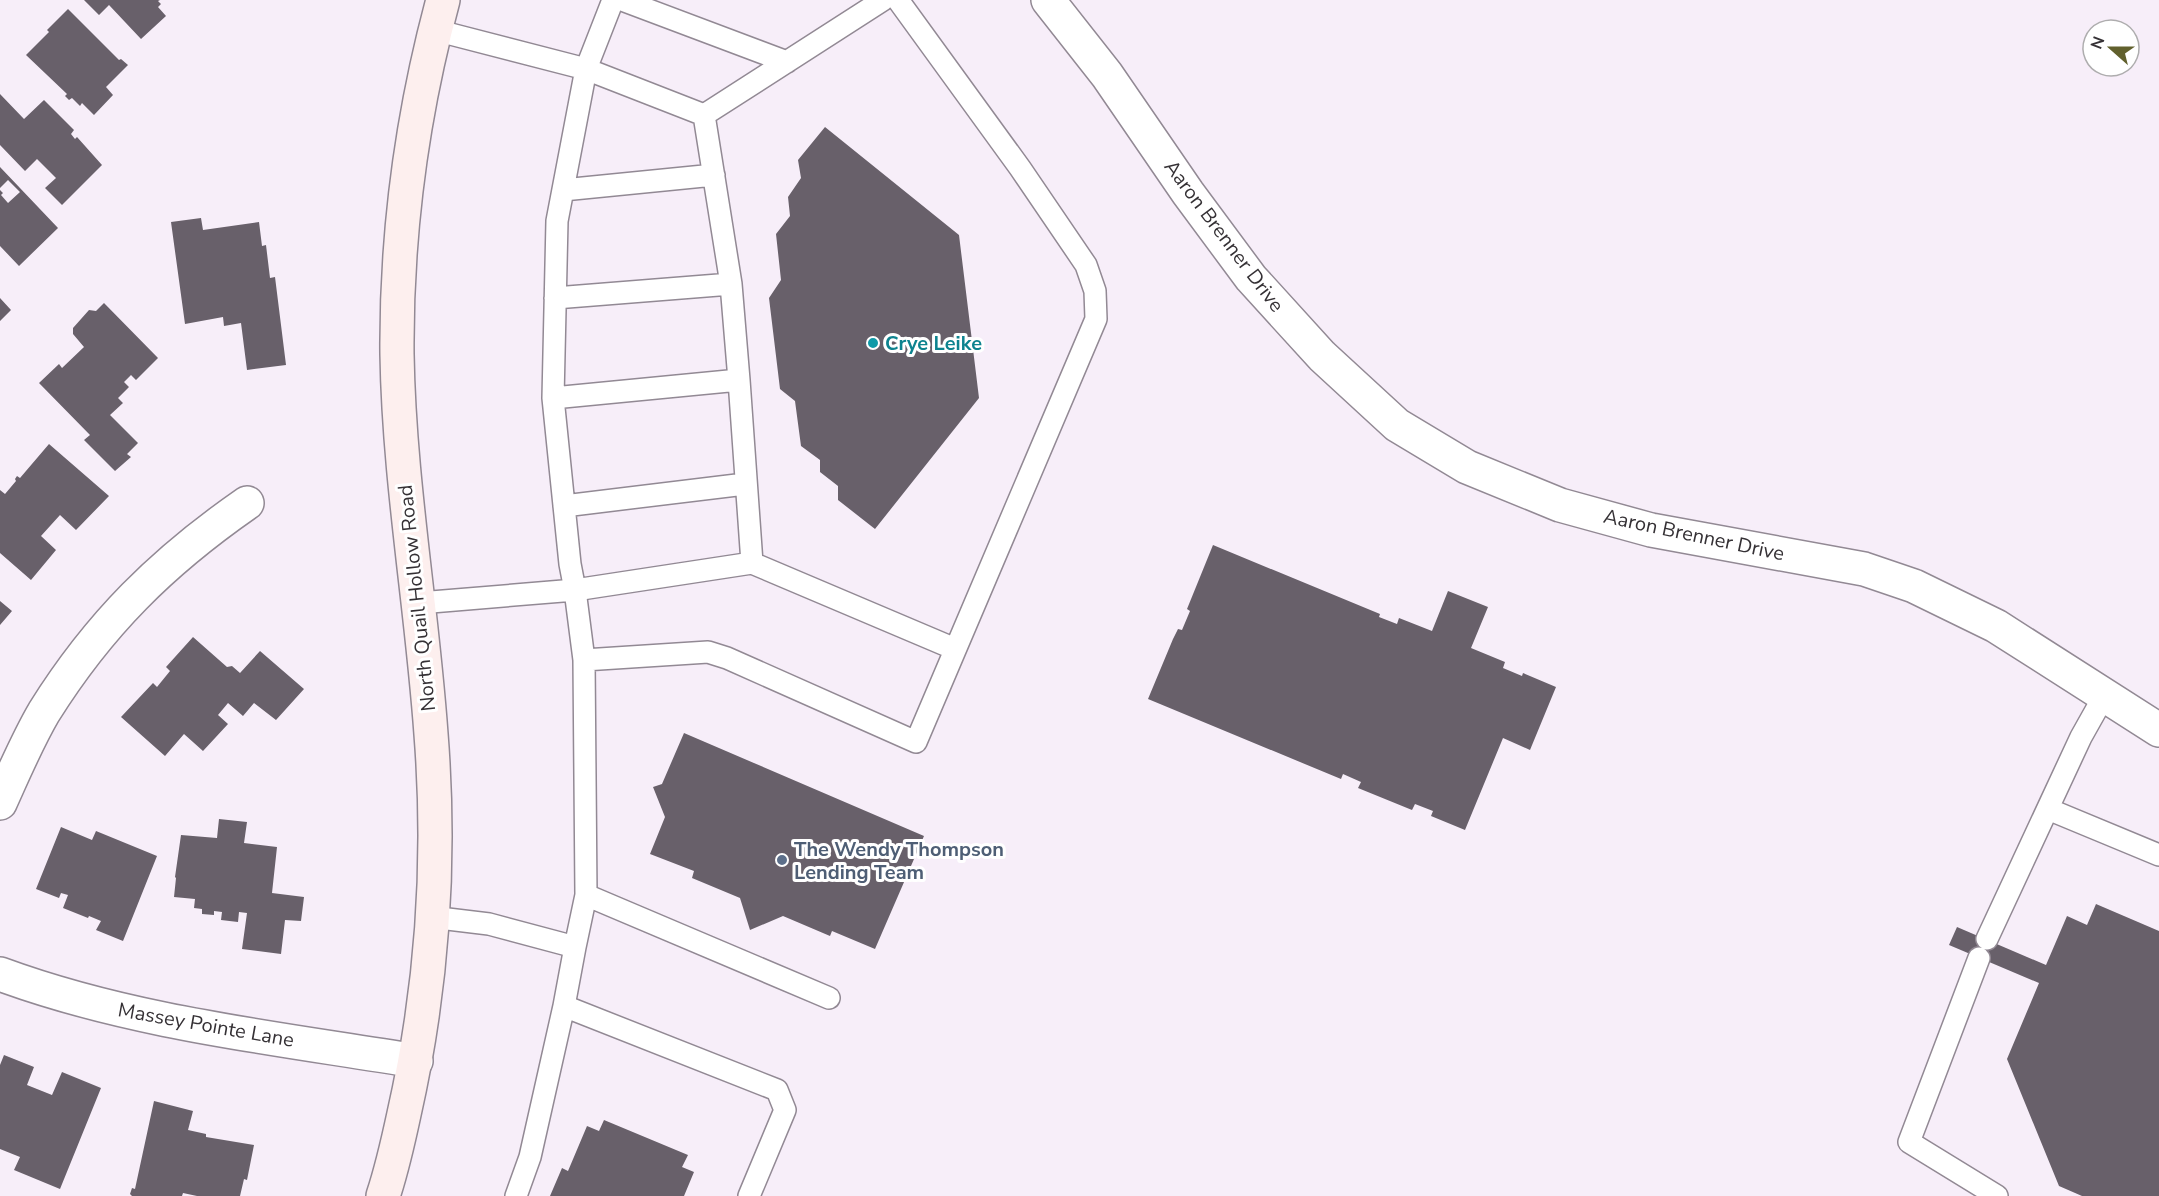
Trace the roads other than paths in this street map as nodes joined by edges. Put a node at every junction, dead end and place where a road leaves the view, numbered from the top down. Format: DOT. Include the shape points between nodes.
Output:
graph roads {
  1 [pos="613,0"];
  2 [pos="622,0"];
  3 [pos="883,0"];
  4 [pos="898,0"];
  5 [pos="1048,0"];
  6 [pos="439,15"];
  7 [pos="787,62"];
  8 [pos="586,69"];
  9 [pos="704,115"];
  10 [pos="714,175"];
  11 [pos="562,190"];
  12 [pos="731,284"];
  13 [pos="555,298"];
  14 [pos="739,380"];
  15 [pos="553,398"];
  16 [pos="745,484"];
  17 [pos="247,503"];
  18 [pos="564,506"];
  19 [pos="752,562"];
  20 [pos="575,590"];
  21 [pos="418,603"];
  22 [pos="955,649"];
  23 [pos="584,660"];
  24 [pos="2103,696"];
  25 [pos="2159,730"];
  26 [pos="0,803"];
  27 [pos="2048,809"];
  28 [pos="2159,855"];
  29 [pos="586,895"];
  30 [pos="431,917"];
  31 [pos="575,947"];
  32 [pos="0,974"];
  33 [pos="829,998"];
  34 [pos="564,1006"];
  35 [pos="416,1061"];
  36 [pos="383,1196"];
  37 [pos="516,1196"];
  38 [pos="749,1196"];
  39 [pos="1997,1196"];
  1 -- 8 [label="lane"];
  2 -- 7 [label="lane"];
  3 -- 7 [label="lane"];
  4 -- 22 [label="lane" via="1020,168 1086,266 1095,291 1096,319"];
  5 -- 24 [label="street, Aaron Brenner Drive" via="1107,75 1251,278 1322,356 1397,425 1467,466 1560,505 1651,530 1864,569 1914,586 1996,626"];
  6 -- 8 [label="lane"];
  6 -- 21 [label="street, North Quail Hollow Road" via="415,127 399,277 401,438"];
  7 -- 9 [label="lane"];
  8 -- 9 [label="lane"];
  8 -- 11 [label="lane"];
  9 -- 10 [label="lane"];
  10 -- 11 [label="lane"];
  10 -- 12 [label="lane"];
  11 -- 13 [label="lane"];
  12 -- 13 [label="lane"];
  12 -- 14 [label="lane"];
  13 -- 15 [label="lane"];
  14 -- 15 [label="lane"];
  14 -- 16 [label="lane"];
  15 -- 18 [label="lane"];
  16 -- 18 [label="lane"];
  16 -- 19 [label="lane"];
  17 -- 26 [label="street" via="167,564 97,637 43,714"];
  18 -- 20 [label="lane"];
  19 -- 20 [label="lane"];
  19 -- 22 [label="lane"];
  20 -- 21 [label="lane"];
  20 -- 23 [label="lane"];
  21 -- 30 [label="street, North Quail Hollow Road" via="432,738"];
  22 -- 23 [label="lane" via="916,742 708,652"];
  23 -- 29 [label="lane"];
  24 -- 25 [label="street, Aaron Brenner Drive"];
  24 -- 27 [label="lane"];
  27 -- 28 [label="lane"];
  27 -- 39 [label="lane" via="1983,949 1909,1142"];
  29 -- 31 [label="lane"];
  29 -- 33 [label="lane"];
  30 -- 31 [label="lane" via="489,924"];
  30 -- 35 [label="street, North Quail Hollow Road" via="427,986"];
  31 -- 34 [label="lane"];
  32 -- 35 [label="street, Massey Pointe Lane" via="68,997 151,1017"];
  34 -- 37 [label="lane" via="530,1157"];
  34 -- 38 [label="lane" via="777,1090 785,1110"];
  35 -- 36 [label="street, North Quail Hollow Road"];
}
